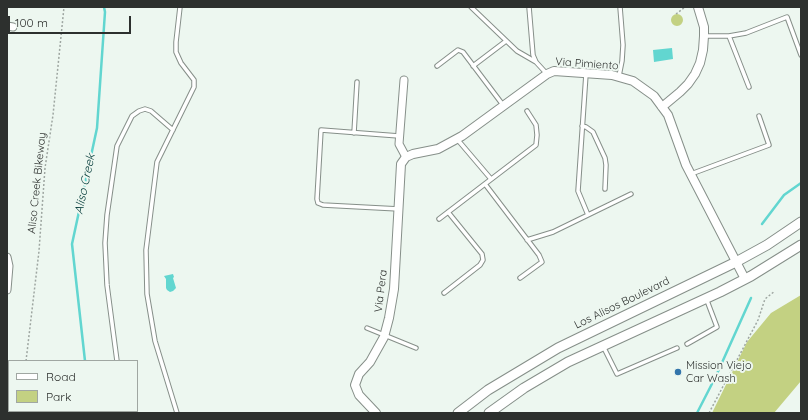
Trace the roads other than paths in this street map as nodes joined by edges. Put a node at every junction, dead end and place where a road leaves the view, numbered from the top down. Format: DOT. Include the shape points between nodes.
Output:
graph roads {
  1 [pos="180,7"];
  2 [pos="471,7"];
  3 [pos="529,7"];
  4 [pos="620,7"];
  5 [pos="698,7"];
  6 [pos="704,36"];
  7 [pos="729,36"];
  8 [pos="506,41"];
  9 [pos="801,55"];
  10 [pos="536,62"];
  11 [pos="436,66"];
  12 [pos="473,66"];
  13 [pos="586,73"];
  14 [pos="547,74"];
  15 [pos="619,76"];
  16 [pos="404,80"];
  17 [pos="357,82"];
  18 [pos="749,87"];
  19 [pos="504,106"];
  20 [pos="662,107"];
  21 [pos="527,111"];
  22 [pos="759,116"];
  23 [pos="582,126"];
  24 [pos="173,130"];
  25 [pos="354,133"];
  26 [pos="399,136"];
  27 [pos="457,139"];
  28 [pos="406,157"];
  29 [pos="691,174"];
  30 [pos="491,179"];
  31 [pos="485,184"];
  32 [pos="605,189"];
  33 [pos="631,194"];
  34 [pos="399,209"];
  35 [pos="448,212"];
  36 [pos="588,215"];
  37 [pos="439,219"];
  38 [pos="801,222"];
  39 [pos="527,240"];
  40 [pos="801,245"];
  41 [pos="7,257"];
  42 [pos="736,262"];
  43 [pos="520,278"];
  44 [pos="745,279"];
  45 [pos="7,290"];
  46 [pos="444,293"];
  47 [pos="706,298"];
  48 [pos="367,328"];
  49 [pos="384,335"];
  50 [pos="687,344"];
  51 [pos="603,345"];
  52 [pos="416,348"];
  53 [pos="677,348"];
  54 [pos="117,360"];
  55 [pos="177,413"];
  56 [pos="375,413"];
  57 [pos="458,413"];
  58 [pos="488,413"];
  1 -- 24 [label="lane" via="176,52 192,76 194,87"];
  2 -- 8 [label="lane"];
  3 -- 10 [label="lane" via="533,55"];
  4 -- 15 [label="lane" via="623,45"];
  5 -- 6 [label="street"];
  6 -- 7 [label="lane"];
  6 -- 20 [label="street" via="700,63 695,74 680,92"];
  7 -- 9 [label="lane" via="746,33 787,17"];
  7 -- 18 [label="lane"];
  8 -- 10 [label="lane"];
  8 -- 12 [label="lane"];
  10 -- 14 [label="lane"];
  11 -- 12 [label="lane" via="458,50 463,52"];
  12 -- 19 [label="lane"];
  13 -- 14 [label="street, Via Pimiento" via="554,71"];
  13 -- 15 [label="street, Via Pimiento"];
  13 -- 23 [label="lane"];
  14 -- 19 [label="street, Via Pimiento"];
  15 -- 20 [label="street, Via Pimiento" via="644,88"];
  16 -- 26 [label="street"];
  17 -- 25 [label="lane"];
  19 -- 27 [label="street, Via Pimiento"];
  20 -- 29 [label="street, Via Pimiento" via="668,115"];
  21 -- 30 [label="lane" via="536,125 536,145"];
  22 -- 29 [label="lane" via="769,146"];
  23 -- 32 [label="lane" via="593,132 605,158"];
  23 -- 36 [label="lane" via="578,191"];
  24 -- 54 [label="lane" via="151,110 145,109 132,116 117,146 106,215 105,243 107,285"];
  24 -- 55 [label="lane" via="157,162 146,250 147,294 155,342"];
  25 -- 26 [label="lane"];
  25 -- 34 [label="lane" via="321,130 318,204"];
  26 -- 28 [label="street" via="399,144"];
  27 -- 28 [label="street, Via Pimiento" via="438,149"];
  27 -- 30 [label="lane"];
  28 -- 34 [label="street, Via Pera" via="401,164"];
  29 -- 42 [label="street, Via Pimiento"];
  30 -- 31 [label="lane"];
  31 -- 35 [label="lane"];
  31 -- 39 [label="lane"];
  33 -- 36 [label="lane"];
  34 -- 49 [label="street, Via Pera" via="394,289"];
  35 -- 37 [label="lane"];
  35 -- 46 [label="lane" via="482,254 483,260 480,266"];
  36 -- 39 [label="lane" via="553,232"];
  38 -- 42 [label="main road, Los Alisos Boulevard"];
  39 -- 43 [label="lane" via="542,262"];
  40 -- 44 [label="main road"];
  41 -- 45 [label="street"];
  42 -- 44 [label="street, Via Pimiento"];
  42 -- 57 [label="main road, Los Alisos Boulevard" via="558,348 488,390"];
  44 -- 47 [label="main road"];
  47 -- 50 [label="lane" via="717,327"];
  47 -- 51 [label="main road"];
  48 -- 49 [label="lane"];
  49 -- 52 [label="lane"];
  49 -- 56 [label="street, Via Pera" via="370,362 359,374 355,385"];
  51 -- 53 [label="lane" via="617,374"];
  51 -- 58 [label="main road" via="535,381"];
}
